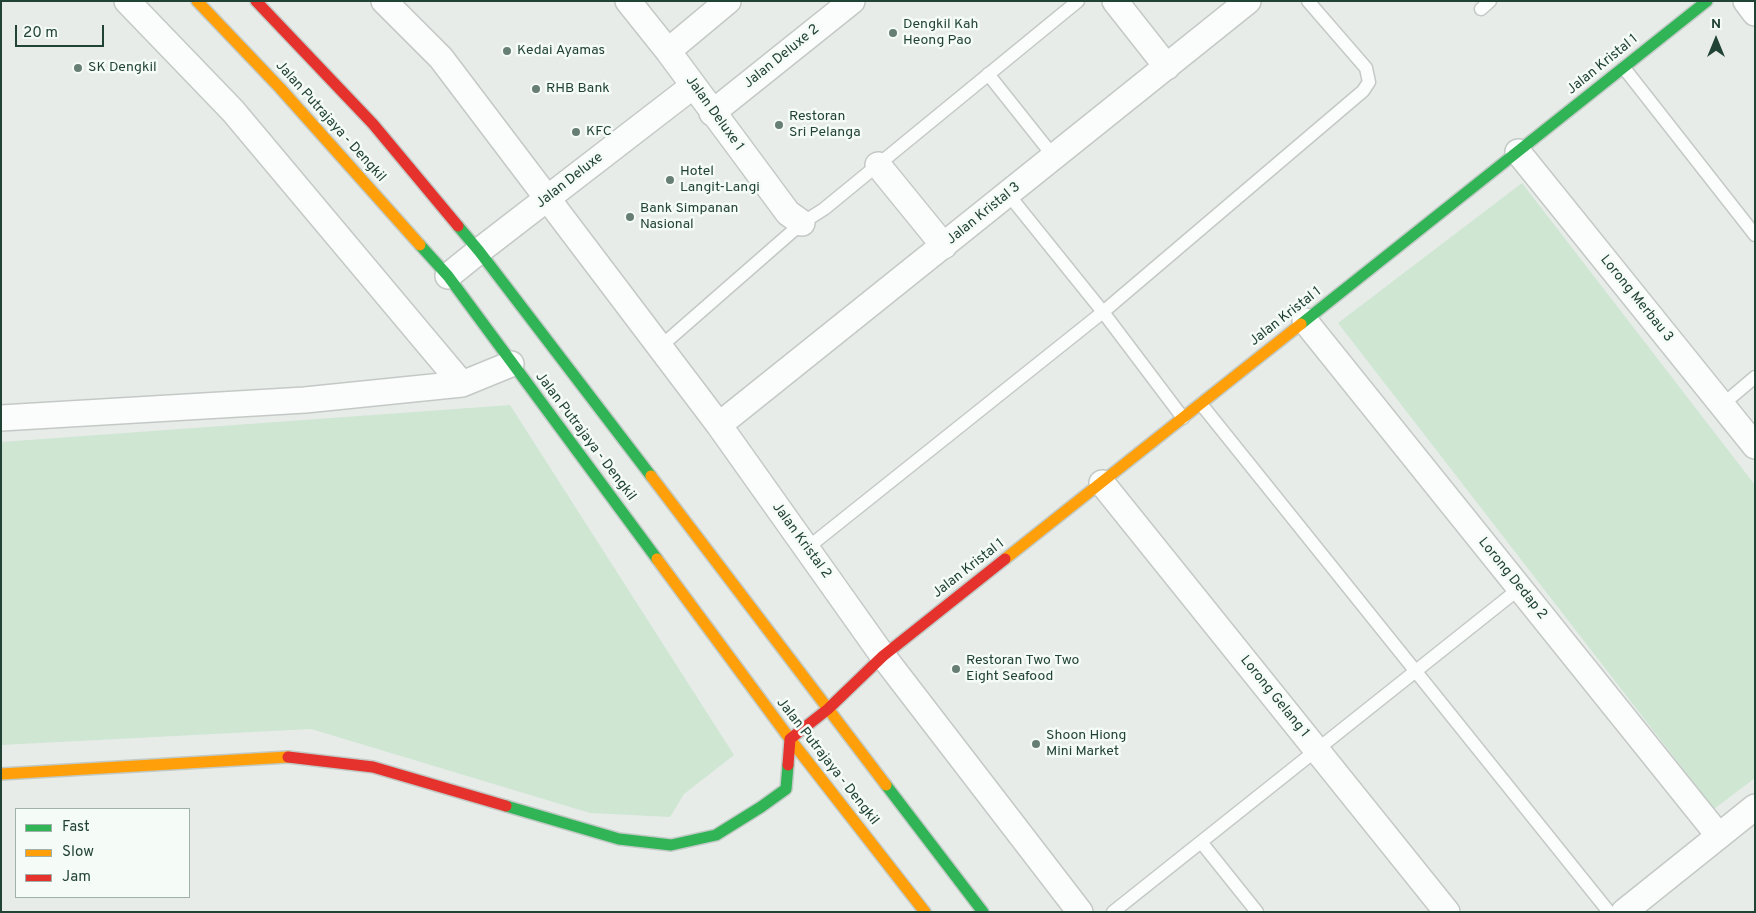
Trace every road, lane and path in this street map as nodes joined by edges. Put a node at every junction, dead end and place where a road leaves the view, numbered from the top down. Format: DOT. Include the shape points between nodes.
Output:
graph roads {
  1 [pos="127,1"];
  2 [pos="197,1"];
  3 [pos="256,1"];
  4 [pos="384,1"];
  5 [pos="628,1"];
  6 [pos="728,1"];
  7 [pos="852,1"];
  8 [pos="1078,1"];
  9 [pos="1115,1"];
  10 [pos="1248,1"];
  11 [pos="1308,1"];
  12 [pos="1708,1"];
  13 [pos="1746,1"];
  14 [pos="1755,13"];
  15 [pos="668,51"];
  16 [pos="1167,67"];
  17 [pos="1624,68"];
  18 [pos="988,74"];
  19 [pos="692,86"];
  20 [pos="712,113"];
  21 [pos="1518,152"];
  22 [pos="1054,157"];
  23 [pos="878,165"];
  24 [pos="1008,194"];
  25 [pos="547,199"];
  26 [pos="802,223"];
  27 [pos="1755,234"];
  28 [pos="944,246"];
  29 [pos="479,251"];
  30 [pos="448,276"];
  31 [pos="1103,312"];
  32 [pos="1305,321"];
  33 [pos="660,347"];
  34 [pos="512,364"];
  35 [pos="1755,377"];
  36 [pos="462,384"];
  37 [pos="1200,404"];
  38 [pos="1722,405"];
  39 [pos="1,418"];
  40 [pos="1183,418"];
  41 [pos="719,426"];
  42 [pos="1755,446"];
  43 [pos="1102,483"];
  44 [pos="806,550"];
  45 [pos="1520,588"];
  46 [pos="884,656"];
  47 [pos="1416,671"];
  48 [pos="828,709"];
  49 [pos="790,739"];
  50 [pos="1316,750"];
  51 [pos="1,774"];
  52 [pos="1755,807"];
  53 [pos="1719,836"];
  54 [pos="1201,842"];
  55 [pos="925,912"];
  56 [pos="984,912"];
  57 [pos="1080,912"];
  58 [pos="1113,912"];
  59 [pos="1257,912"];
  60 [pos="1447,912"];
  61 [pos="1609,912"];
  62 [pos="1624,912"];
  1 -- 36 [label="street" via="233,111"];
  2 -- 30 [label="main road, Jalan Putrajaya - Dengkil" via="280,88"];
  3 -- 29 [label="main road, Jalan Putrajaya - Dengkil" via="373,124"];
  4 -- 25 [label="street, Jalan Kristal 2" via="441,58"];
  5 -- 15 [label="street, Jalan Deluxe 1"];
  6 -- 15 [label="street"];
  7 -- 20 [label="street, Jalan Deluxe 2"];
  8 -- 18 [label="lane"];
  9 -- 16 [label="street"];
  10 -- 16 [label="street, Jalan Kristal 3"];
  11 -- 31 [label="lane" via="1366,68 1369,82 1363,91"];
  12 -- 17 [label="main road, Jalan Kristal 1"];
  13 -- 14 [label="street"];
  15 -- 19 [label="street, Jalan Deluxe 1"];
  16 -- 22 [label="street, Jalan Kristal 3"];
  17 -- 21 [label="main road, Jalan Kristal 1"];
  17 -- 27 [label="lane"];
  18 -- 22 [label="lane"];
  18 -- 23 [label="lane"];
  19 -- 20 [label="street, Jalan Deluxe 1"];
  19 -- 25 [label="street, Jalan Deluxe"];
  20 -- 26 [label="street, Jalan Deluxe 1" via="788,213"];
  21 -- 32 [label="main road, Jalan Kristal 1"];
  21 -- 38 [label="street, Lorong Merbau 3"];
  22 -- 24 [label="street, Jalan Kristal 3"];
  23 -- 26 [label="lane"];
  23 -- 28 [label="street"];
  24 -- 28 [label="street, Jalan Kristal 3"];
  24 -- 31 [label="lane"];
  25 -- 29 [label="street, Jalan Deluxe"];
  25 -- 33 [label="street, Jalan Kristal 2"];
  26 -- 33 [label="lane"];
  28 -- 41 [label="street, Jalan Kristal 3"];
  29 -- 30 [label="street, Jalan Deluxe"];
  29 -- 48 [label="main road, Jalan Putrajaya - Dengkil"];
  30 -- 34 [label="main road, Jalan Putrajaya - Dengkil"];
  31 -- 40 [label="lane"];
  31 -- 44 [label="lane"];
  32 -- 37 [label="main road, Jalan Kristal 1"];
  32 -- 45 [label="street, Lorong Dedap 2"];
  33 -- 41 [label="street, Jalan Kristal 2"];
  34 -- 36 [label="street"];
  34 -- 49 [label="main road, Jalan Putrajaya - Dengkil"];
  35 -- 38 [label="lane"];
  36 -- 39 [label="street" via="305,400"];
  37 -- 40 [label="main road, Jalan Kristal 1"];
  37 -- 47 [label="lane"];
  38 -- 42 [label="street, Lorong Merbau 3"];
  40 -- 43 [label="main road, Jalan Kristal 1"];
  41 -- 44 [label="street, Jalan Kristal 2"];
  43 -- 46 [label="main road, Jalan Kristal 1"];
  43 -- 50 [label="street, Lorong Gelang 1"];
  44 -- 46 [label="street, Jalan Kristal 2"];
  45 -- 47 [label="lane"];
  45 -- 53 [label="street, Lorong Dedap 2"];
  46 -- 48 [label="main road, Jalan Kristal 1"];
  46 -- 57 [label="street, Jalan Kristal 2"];
  47 -- 50 [label="lane"];
  47 -- 61 [label="lane"];
  48 -- 49 [label="main road, Jalan Kristal 1"];
  48 -- 56 [label="main road, Jalan Putrajaya - Dengkil"];
  49 -- 51 [label="main road" via="786,789 716,835 671,845 619,839 373,767 291,757"];
  49 -- 55 [label="main road, Jalan Putrajaya - Dengkil"];
  50 -- 54 [label="lane"];
  50 -- 60 [label="street, Lorong Gelang 1"];
  52 -- 53 [label="street"];
  53 -- 62 [label="street"];
  54 -- 58 [label="lane"];
  54 -- 59 [label="lane"];
}
